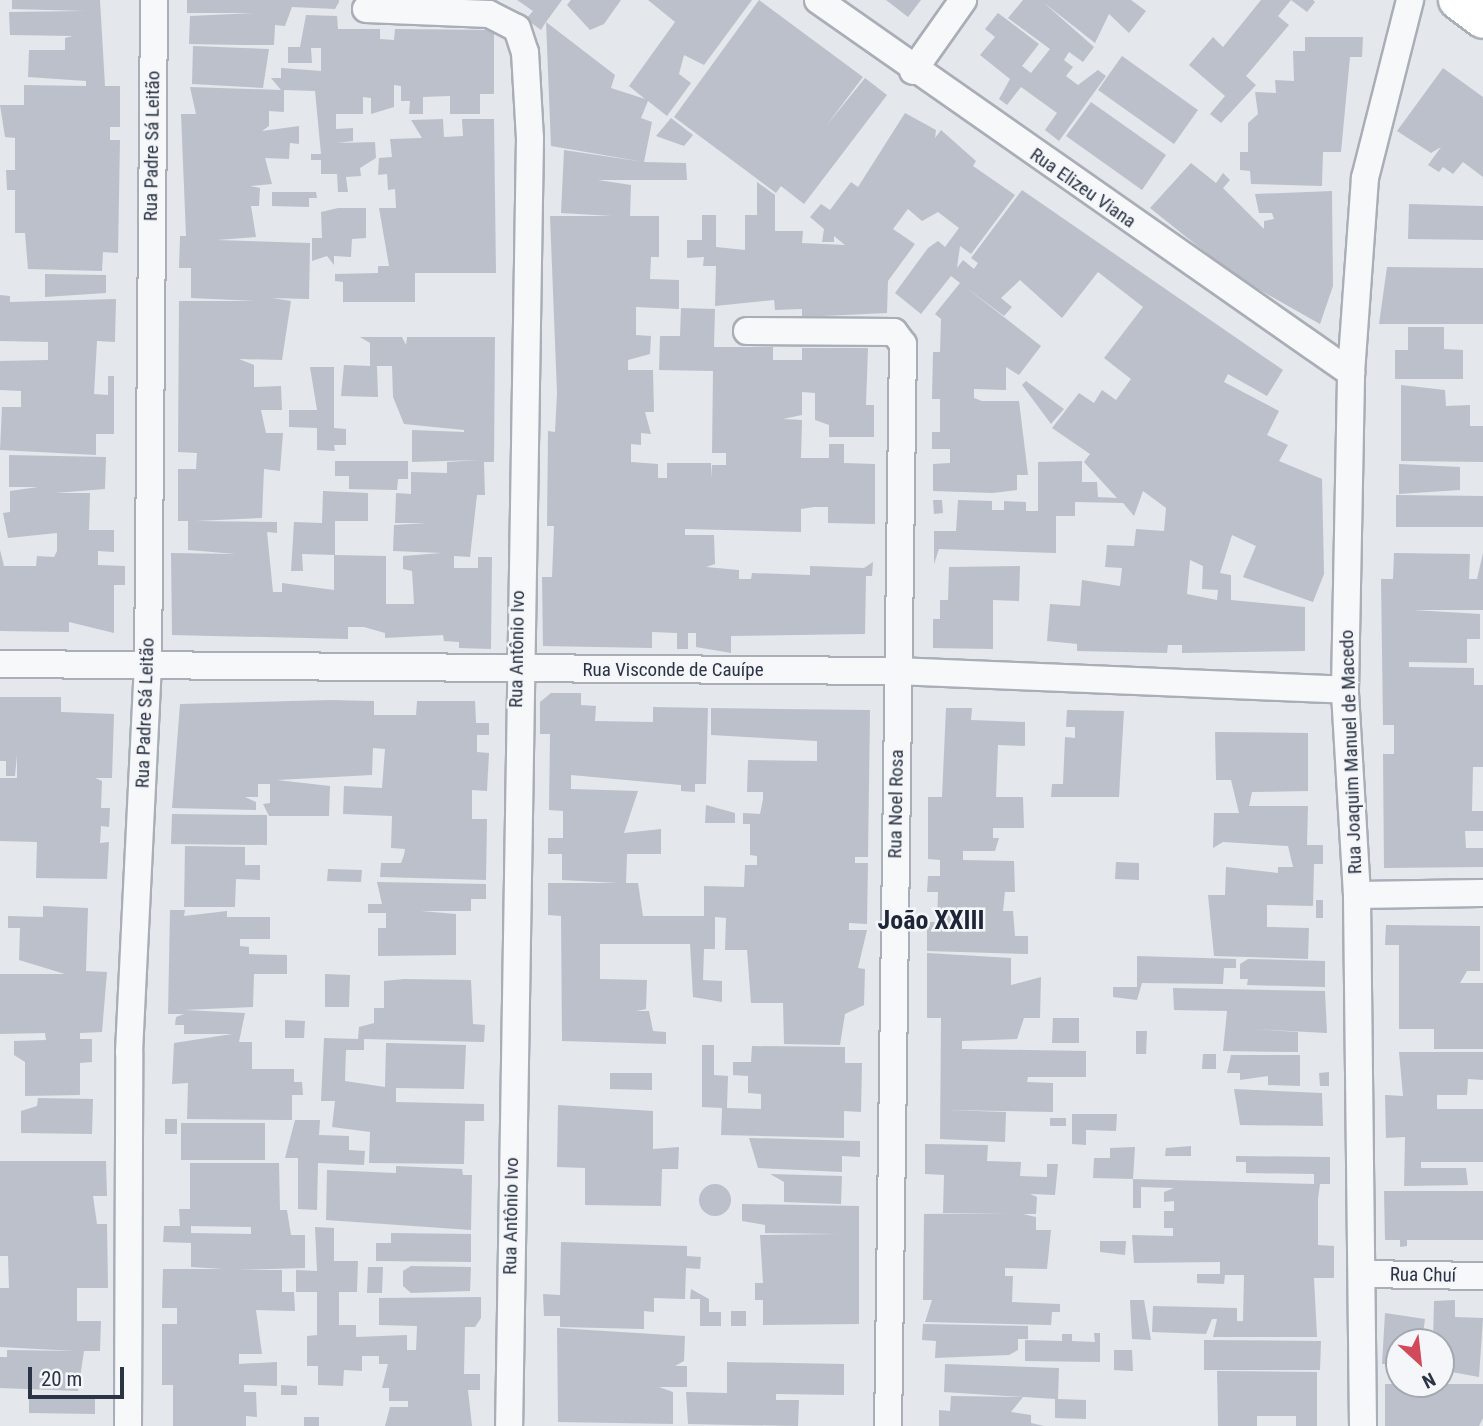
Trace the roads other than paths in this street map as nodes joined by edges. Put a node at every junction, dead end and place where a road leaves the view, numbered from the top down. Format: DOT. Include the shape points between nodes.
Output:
graph roads {
  1 [pos="154,0"];
  2 [pos="818,0"];
  3 [pos="963,0"];
  4 [pos="1410,0"];
  5 [pos="1458,0"];
  6 [pos="366,9"];
  7 [pos="1483,19"];
  8 [pos="913,71"];
  9 [pos="747,331"];
  10 [pos="1351,373"];
  11 [pos="0,664"];
  12 [pos="148,666"];
  13 [pos="517,668"];
  14 [pos="898,671"];
  15 [pos="1345,690"];
  16 [pos="1483,893"];
  17 [pos="1357,895"];
  18 [pos="1364,1274"];
  19 [pos="1483,1276"];
  20 [pos="128,1426"];
  21 [pos="509,1426"];
  22 [pos="888,1426"];
  23 [pos="1363,1426"];
  1 -- 12 [label="street, Rua Padre Sá Leitão"];
  2 -- 8 [label="street, Rua Elizeu Viana"];
  3 -- 8 [label="street"];
  4 -- 10 [label="street, Rua Joaquim Manuel de Macedo" via="1366,178"];
  5 -- 7 [label="main road"];
  6 -- 13 [label="street, Rua Antônio Ivo" via="489,14 517,28 525,52 530,138"];
  8 -- 10 [label="street, Rua Elizeu Viana"];
  9 -- 14 [label="street, Rua Noel Rosa" via="900,337"];
  10 -- 15 [label="street, Rua Joaquim Manuel de Macedo"];
  11 -- 12 [label="street, Rua Visconde de Cauípe"];
  12 -- 13 [label="street, Rua Visconde de Cauípe"];
  12 -- 20 [label="street, Rua Padre Sá Leitão" via="129,1052"];
  13 -- 14 [label="street, Rua Visconde de Cauípe"];
  13 -- 21 [label="street, Rua Antônio Ivo"];
  14 -- 15 [label="street, Rua Visconde de Cauípe"];
  14 -- 22 [label="street, Rua Noel Rosa"];
  15 -- 17 [label="street, Rua Joaquim Manuel de Macedo"];
  16 -- 17 [label="street"];
  17 -- 18 [label="street, Rua Joaquim Manuel de Macedo"];
  18 -- 19 [label="street, Rua Chuí"];
  18 -- 23 [label="street, Rua Joaquim Manuel de Macedo"];
}
